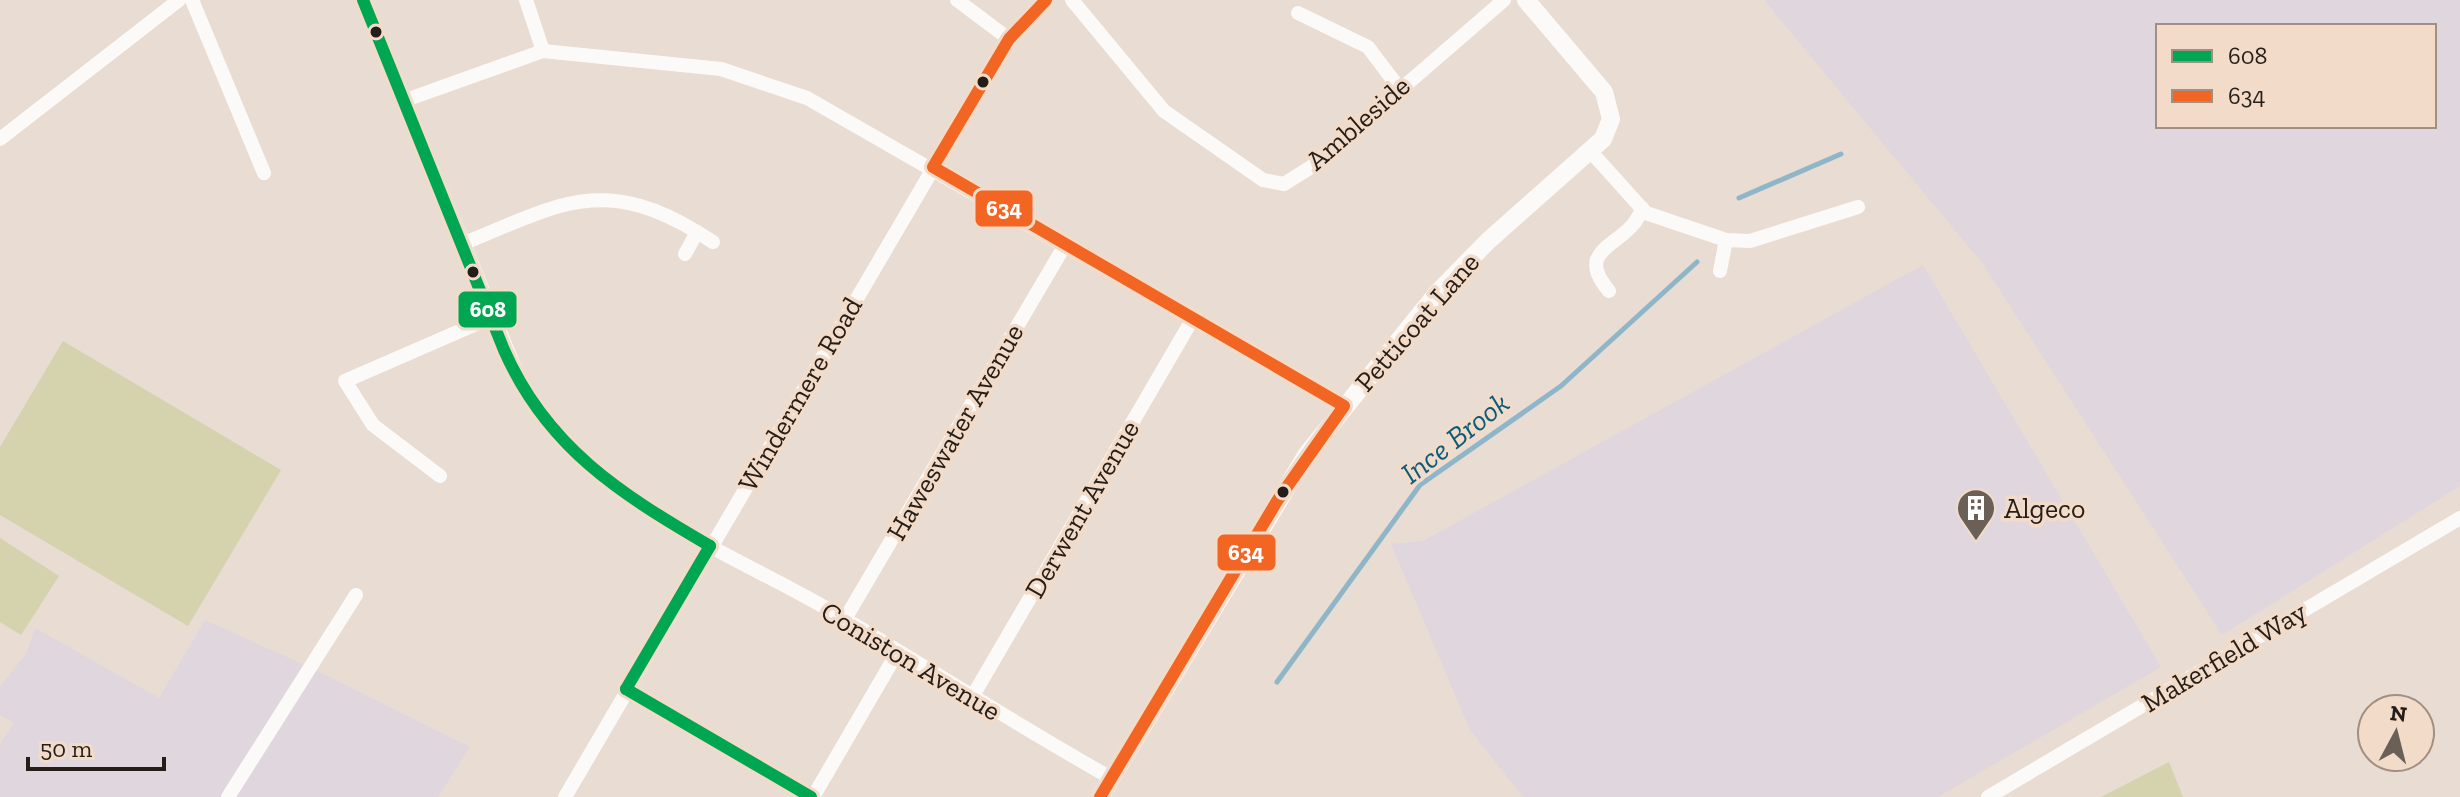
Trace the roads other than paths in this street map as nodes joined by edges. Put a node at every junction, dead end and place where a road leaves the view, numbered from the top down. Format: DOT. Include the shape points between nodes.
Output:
graph roads {
  1 [pos="179,0"];
  2 [pos="192,0"];
  3 [pos="363,0"];
  4 [pos="526,0"];
  5 [pos="957,0"];
  6 [pos="1046,0"];
  7 [pos="1072,0"];
  8 [pos="1504,0"];
  9 [pos="1526,0"];
  10 [pos="1298,13"];
  11 [pos="1009,39"];
  12 [pos="543,51"];
  13 [pos="1399,88"];
  14 [pos="403,101"];
  15 [pos="0,139"];
  16 [pos="1592,153"];
  17 [pos="933,167"];
  18 [pos="264,173"];
  19 [pos="1858,207"];
  20 [pos="1642,208"];
  21 [pos="697,232"];
  22 [pos="1726,240"];
  23 [pos="713,242"];
  24 [pos="462,244"];
  25 [pos="1065,245"];
  26 [pos="685,254"];
  27 [pos="1720,271"];
  28 [pos="1609,291"];
  29 [pos="492,317"];
  30 [pos="1192,320"];
  31 [pos="1344,406"];
  32 [pos="440,476"];
  33 [pos="2460,518"];
  34 [pos="710,546"];
  35 [pos="356,595"];
  36 [pos="845,619"];
  37 [pos="897,653"];
  38 [pos="626,689"];
  39 [pos="971,699"];
  40 [pos="1111,778"];
  41 [pos="228,797"];
  42 [pos="565,797"];
  43 [pos="812,797"];
  44 [pos="1100,797"];
  45 [pos="1988,797"];
  1 -- 15 [label="street"];
  2 -- 18 [label="street"];
  3 -- 14 [label="street, Coniston Avenue"];
  4 -- 12 [label="street"];
  5 -- 11 [label="street"];
  6 -- 11 [label="street, Windermere Road"];
  7 -- 13 [label="street, Ambleside" via="1164,111 1263,180 1284,184 1311,167"];
  8 -- 13 [label="street, Ambleside"];
  9 -- 16 [label="street, Petticoat Lane" via="1604,92 1609,130"];
  10 -- 13 [label="street" via="1368,47"];
  11 -- 17 [label="street, Windermere Road"];
  12 -- 14 [label="street"];
  12 -- 17 [label="street" via="721,69 807,98"];
  14 -- 24 [label="street, Coniston Avenue"];
  16 -- 20 [label="street"];
  16 -- 31 [label="street, Petticoat Lane" via="1478,251"];
  17 -- 25 [label="street"];
  17 -- 34 [label="street, Windermere Road"];
  19 -- 22 [label="street" via="1750,241"];
  20 -- 22 [label="street"];
  20 -- 28 [label="street" via="1638,222 1600,251 1595,261 1597,276"];
  21 -- 23 [label="street"];
  21 -- 24 [label="street" via="640,204 588,199 559,204"];
  21 -- 26 [label="street"];
  22 -- 27 [label="street"];
  24 -- 29 [label="street, Coniston Avenue"];
  25 -- 30 [label="street"];
  25 -- 36 [label="street, Haweswater Avenue"];
  29 -- 32 [label="street" via="345,381 373,425"];
  29 -- 34 [label="street, Coniston Avenue" via="535,408 578,457 621,494"];
  30 -- 31 [label="street"];
  30 -- 39 [label="street, Derwent Avenue"];
  31 -- 40 [label="street, Petticoat Lane" via="1277,501"];
  33 -- 45 [label="street, Makerfield Way"];
  34 -- 36 [label="street, Coniston Avenue"];
  34 -- 38 [label="street, Windermere Road"];
  35 -- 41 [label="street"];
  36 -- 37 [label="street, Coniston Avenue"];
  37 -- 39 [label="street, Coniston Avenue"];
  37 -- 43 [label="street"];
  38 -- 42 [label="street, Windermere Road"];
  38 -- 43 [label="street"];
  39 -- 40 [label="street, Coniston Avenue"];
  40 -- 44 [label="street, Petticoat Lane"];
}
